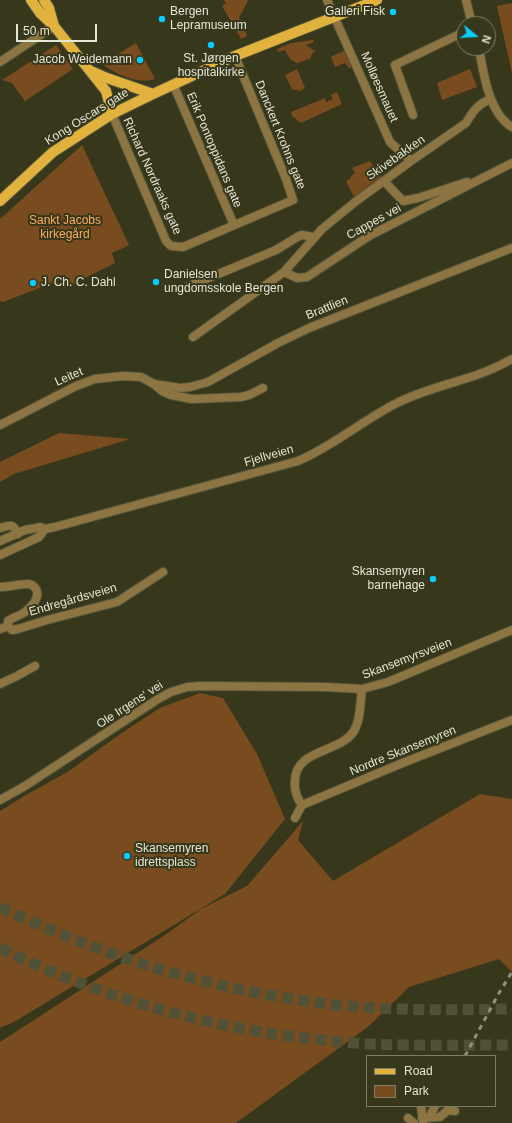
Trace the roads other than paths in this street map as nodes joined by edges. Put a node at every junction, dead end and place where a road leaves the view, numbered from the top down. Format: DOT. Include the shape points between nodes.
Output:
graph roads {
  1 [pos="31,0"];
  2 [pos="44,0"];
  3 [pos="327,0"];
  4 [pos="377,0"];
  5 [pos="466,0"];
  6 [pos="334,16"];
  7 [pos="470,16"];
  8 [pos="54,26"];
  9 [pos="456,36"];
  10 [pos="235,56"];
  11 [pos="480,56"];
  12 [pos="0,62"];
  13 [pos="88,70"];
  14 [pos="173,84"];
  15 [pos="153,94"];
  16 [pos="491,99"];
  17 [pos="112,114"];
  18 [pos="413,115"];
  19 [pos="512,127"];
  20 [pos="411,161"];
  21 [pos="512,163"];
  22 [pos="478,179"];
  23 [pos="384,181"];
  24 [pos="0,201"];
  25 [pos="234,225"];
  26 [pos="313,237"];
  27 [pos="512,248"];
  28 [pos="284,272"];
  29 [pos="186,287"];
  30 [pos="193,337"];
  31 [pos="512,359"];
  32 [pos="154,384"];
  33 [pos="263,388"];
  34 [pos="0,425"];
  35 [pos="0,528"];
  36 [pos="45,529"];
  37 [pos="18,534"];
  38 [pos="0,541"];
  39 [pos="0,555"];
  40 [pos="163,572"];
  41 [pos="0,587"];
  42 [pos="4,627"];
  43 [pos="512,630"];
  44 [pos="34,666"];
  45 [pos="0,684"];
  46 [pos="362,689"];
  47 [pos="512,720"];
  48 [pos="0,800"];
  49 [pos="302,805"];
  50 [pos="295,818"];
  51 [pos="421,1107"];
  52 [pos="434,1107"];
  53 [pos="455,1111"];
  54 [pos="442,1115"];
  55 [pos="424,1120"];
  56 [pos="447,1123"];
  1 -- 8 [label="main road" via="40,14"];
  2 -- 8 [label="main road"];
  3 -- 6 [label="street, Molløesmauet"];
  4 -- 6 [label="main road, Kong Oscars gate"];
  5 -- 7 [label="street"];
  6 -- 10 [label="main road, Kong Oscars gate"];
  6 -- 20 [label="street, Molløesmauet" via="390,142"];
  8 -- 12 [label="street"];
  8 -- 13 [label="main road"];
  9 -- 18 [label="street" via="395,65"];
  10 -- 14 [label="main road, Kong Oscars gate"];
  10 -- 25 [label="street, Danckert Krohns gate" via="293,200"];
  11 -- 16 [label="street"];
  13 -- 15 [label="main road"];
  13 -- 17 [label="main road" via="106,91"];
  14 -- 15 [label="main road, Kong Oscars gate"];
  14 -- 25 [label="street, Erik Pontoppidans gate"];
  15 -- 17 [label="main road, Kong Oscars gate"];
  16 -- 19 [label="street" via="504,122"];
  16 -- 20 [label="street, Skivebakken" via="480,104 466,123"];
  17 -- 24 [label="main road, Kong Oscars gate" via="53,152"];
  17 -- 25 [label="street, Richard Nordraaks gate" via="166,241 171,246 183,247"];
  20 -- 23 [label="street, Skivebakken"];
  21 -- 22 [label="street, Cappes vei"];
  22 -- 23 [label="street, Cappes vei" via="409,201 403,201"];
  22 -- 28 [label="street, Cappes vei" via="369,236 307,277 297,278"];
  23 -- 26 [label="street, Skivebakken"];
  26 -- 28 [label="street, Skivebakken"];
  26 -- 29 [label="street" via="299,236 276,250"];
  27 -- 32 [label="street, Brattlien" via="309,328 208,382 180,388"];
  28 -- 30 [label="street, Skivebakken"];
  31 -- 36 [label="street, Fjellveien" via="483,373 418,394 396,404 322,450 298,461"];
  32 -- 33 [label="street" via="171,395 192,399 241,397"];
  32 -- 34 [label="street, Leitet" via="137,376 95,379"];
  35 -- 37 [label="street" via="12,526"];
  36 -- 37 [label="street, Fjellveien" via="40,527"];
  36 -- 39 [label="street" via="39,537"];
  37 -- 38 [label="street, Fjellveien"];
  40 -- 42 [label="street, Endregårdsveien" via="127,597 106,606 18,629"];
  41 -- 42 [label="street" via="27,584 35,586 38,593 32,605 23,614 10,619"];
  43 -- 46 [label="street, Skansemyrsveien" via="388,682"];
  44 -- 45 [label="street"];
  46 -- 48 [label="street, Ole Irgens' vei" via="202,686 171,692"];
  46 -- 49 [label="street, Skansemyrsveien" via="358,720 351,735 308,758 297,769 296,795"];
  47 -- 49 [label="street, Nordre Skansemyren"];
  49 -- 50 [label="street"];
  51 -- 55 [label="street"];
  52 -- 55 [label="street"];
  53 -- 54 [label="street" via="448,1110"];
  54 -- 55 [label="street"];
  54 -- 56 [label="street"];
}
